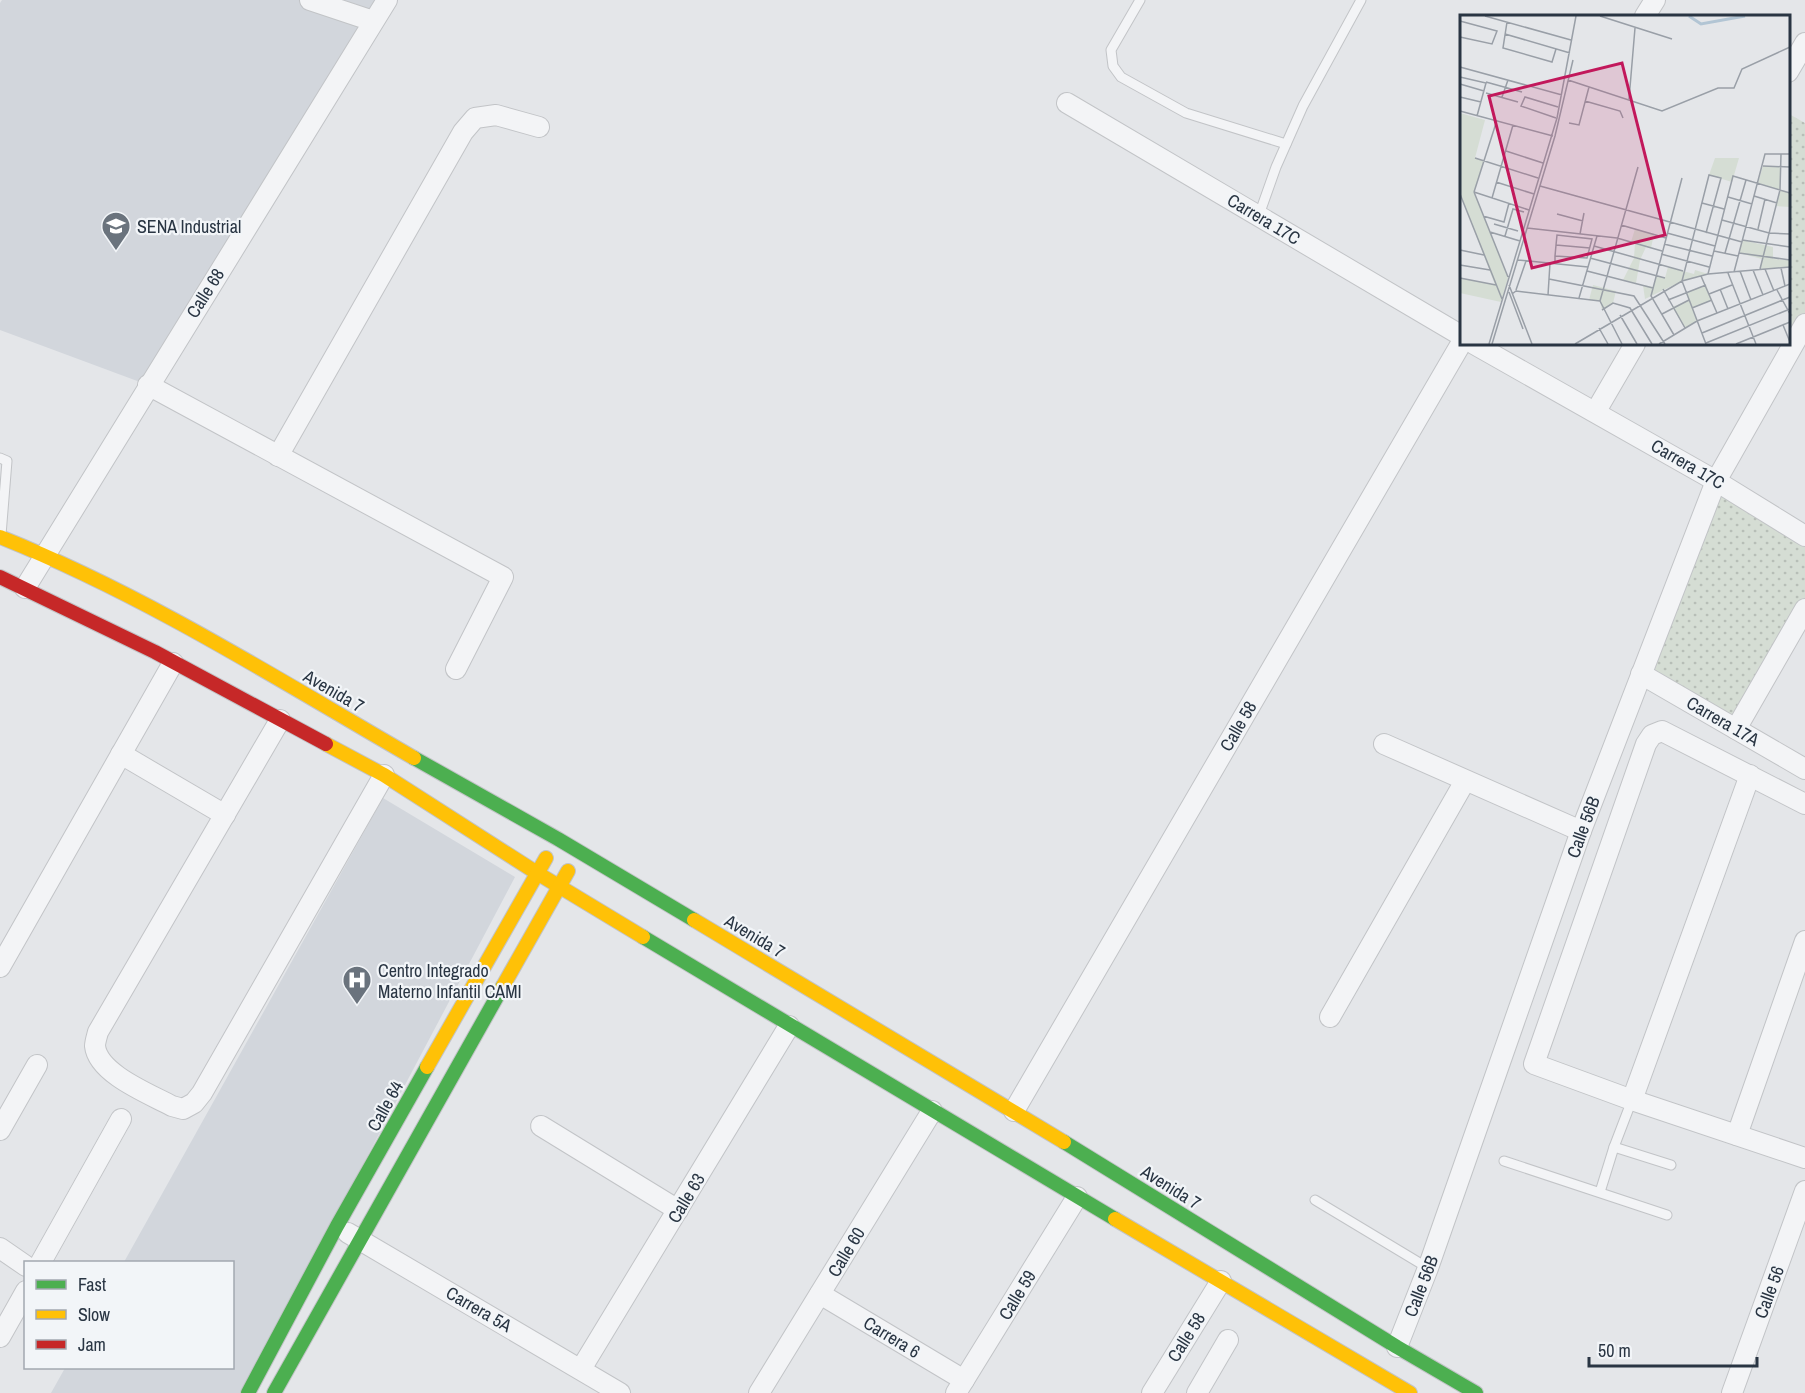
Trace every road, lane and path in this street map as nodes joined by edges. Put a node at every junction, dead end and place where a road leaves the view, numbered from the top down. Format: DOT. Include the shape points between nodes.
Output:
graph roads {
  1 [pos="310,0"];
  2 [pos="387,0"];
  3 [pos="1140,0"];
  4 [pos="1361,0"];
  5 [pos="1654,0"];
  6 [pos="1646,15"];
  7 [pos="373,21"];
  8 [pos="1805,42"];
  9 [pos="1790,68"];
  10 [pos="1067,103"];
  11 [pos="539,127"];
  12 [pos="1286,144"];
  13 [pos="1259,215"];
  14 [pos="1805,324"];
  15 [pos="1460,335"];
  16 [pos="1460,344"];
  17 [pos="1476,345"];
  18 [pos="1634,345"];
  19 [pos="148,386"];
  20 [pos="1596,411"];
  21 [pos="278,456"];
  22 [pos="0,458"];
  23 [pos="1716,481"];
  24 [pos="1805,536"];
  25 [pos="0,537"];
  26 [pos="45,555"];
  27 [pos="0,577"];
  28 [pos="25,588"];
  29 [pos="1805,609"];
  30 [pos="173,663"];
  31 [pos="456,669"];
  32 [pos="1641,674"];
  33 [pos="280,720"];
  34 [pos="1736,729"];
  35 [pos="1384,744"];
  36 [pos="121,754"];
  37 [pos="1805,769"];
  38 [pos="384,775"];
  39 [pos="1750,775"];
  40 [pos="1466,781"];
  41 [pos="1805,804"];
  42 [pos="225,815"];
  43 [pos="1581,831"];
  44 [pos="558,839"];
  45 [pos="579,852"];
  46 [pos="537,873"];
  47 [pos="560,886"];
  48 [pos="1805,941"];
  49 [pos="0,967"];
  50 [pos="1330,1017"];
  51 [pos="789,1026"];
  52 [pos="37,1065"];
  53 [pos="1632,1100"];
  54 [pos="932,1111"];
  55 [pos="1014,1111"];
  56 [pos="122,1119"];
  57 [pos="541,1126"];
  58 [pos="0,1130"];
  59 [pos="1737,1135"];
  60 [pos="1614,1147"];
  61 [pos="1805,1158"];
  62 [pos="1504,1161"];
  63 [pos="1671,1165"];
  64 [pos="1600,1192"];
  65 [pos="1077,1197"];
  66 [pos="1804,1199"];
  67 [pos="1315,1200"];
  68 [pos="678,1210"];
  69 [pos="1667,1215"];
  70 [pos="338,1226"];
  71 [pos="360,1240"];
  72 [pos="0,1248"];
  73 [pos="42,1261"];
  74 [pos="24,1265"];
  75 [pos="1428,1268"];
  76 [pos="1221,1281"];
  77 [pos="820,1294"];
  78 [pos="24,1295"];
  79 [pos="0,1337"];
  80 [pos="1227,1340"];
  81 [pos="1397,1347"];
  82 [pos="581,1369"];
  83 [pos="960,1387"];
  84 [pos="251,1388"];
  85 [pos="273,1393"];
  86 [pos="620,1393"];
  87 [pos="759,1393"];
  88 [pos="1152,1393"];
  89 [pos="1197,1393"];
  90 [pos="1410,1393"];
  91 [pos="1476,1393"];
  92 [pos="1732,1393"];
  1 -- 7 [label="street"];
  2 -- 7 [label="street, Calle 68"];
  3 -- 12 [label="lane" via="1111,51 1113,66 1121,77 1186,112"];
  4 -- 12 [label="lane"];
  5 -- 6 [label="street"];
  7 -- 19 [label="street, Calle 68"];
  8 -- 9 [label="street"];
  10 -- 13 [label="street, Carrera 17C"];
  11 -- 21 [label="street" via="496,115 475,118 463,132"];
  12 -- 13 [label="lane"];
  13 -- 15 [label="street, Carrera 17C"];
  14 -- 23 [label="street, Calle 56B"];
  16 -- 55 [label="street, Calle 58"];
  17 -- 20 [label="street, Carrera 17C"];
  18 -- 20 [label="street"];
  19 -- 21 [label="street"];
  19 -- 26 [label="street, Calle 68"];
  20 -- 23 [label="street, Carrera 17C"];
  21 -- 31 [label="street" via="503,577"];
  22 -- 25 [label="lane" via="8,461"];
  23 -- 24 [label="street, Carrera 17C"];
  23 -- 32 [label="street, Calle 56B"];
  25 -- 26 [label="main road, Avenida 7"];
  26 -- 28 [label="street, Calle 68"];
  26 -- 44 [label="main road, Avenida 7" via="172,619"];
  27 -- 28 [label="main road"];
  28 -- 30 [label="main road"];
  29 -- 34 [label="street"];
  30 -- 33 [label="main road"];
  30 -- 36 [label="street"];
  32 -- 34 [label="street, Carrera 17A"];
  32 -- 43 [label="street, Calle 56B"];
  33 -- 38 [label="main road"];
  33 -- 42 [label="street"];
  34 -- 37 [label="street, Carrera 17A"];
  35 -- 40 [label="street"];
  36 -- 42 [label="street"];
  36 -- 49 [label="street"];
  38 -- 42 [label="street" via="202,1093 183,1109 109,1070 95,1045 98,1032"];
  38 -- 46 [label="main road"];
  39 -- 41 [label="street"];
  39 -- 53 [label="street"];
  39 -- 53 [label="street" via="1662,731 1652,735 1646,744 1534,1064"];
  40 -- 43 [label="street"];
  40 -- 50 [label="street"];
  43 -- 75 [label="street, Calle 56B"];
  44 -- 45 [label="main road, Avenida 7"];
  44 -- 46 [label="main road, Calle 64"];
  45 -- 47 [label="main road"];
  45 -- 55 [label="main road, Avenida 7"];
  46 -- 47 [label="main road"];
  46 -- 70 [label="main road, Calle 64"];
  47 -- 51 [label="main road"];
  47 -- 71 [label="main road"];
  48 -- 59 [label="street"];
  51 -- 54 [label="main road"];
  51 -- 68 [label="street, Calle 63"];
  52 -- 58 [label="street"];
  53 -- 59 [label="street"];
  53 -- 60 [label="lane"];
  54 -- 65 [label="main road"];
  54 -- 77 [label="street, Calle 60"];
  55 -- 81 [label="main road, Avenida 7"];
  56 -- 73 [label="street"];
  57 -- 68 [label="street"];
  59 -- 61 [label="street"];
  60 -- 63 [label="lane"];
  60 -- 64 [label="lane"];
  62 -- 64 [label="lane"];
  64 -- 69 [label="lane"];
  65 -- 76 [label="main road"];
  65 -- 83 [label="street, Calle 59"];
  66 -- 92 [label="street, Calle 56"];
  67 -- 75 [label="lane"];
  68 -- 82 [label="street, Calle 63"];
  70 -- 71 [label="street, Carrera 5A"];
  70 -- 84 [label="main road, Calle 64"];
  71 -- 82 [label="street, Carrera 5A"];
  71 -- 85 [label="main road"];
  72 -- 74 [label="street"];
  75 -- 81 [label="street, Calle 56B"];
  76 -- 88 [label="street, Calle 58"];
  76 -- 90 [label="main road"];
  77 -- 83 [label="street, Carrera 6"];
  77 -- 87 [label="street, Calle 60"];
  78 -- 79 [label="street"];
  80 -- 89 [label="street"];
  81 -- 91 [label="main road, Avenida 7"];
  82 -- 86 [label="street, Carrera 5A"];
  84 -- 85 [label="street"];
}
